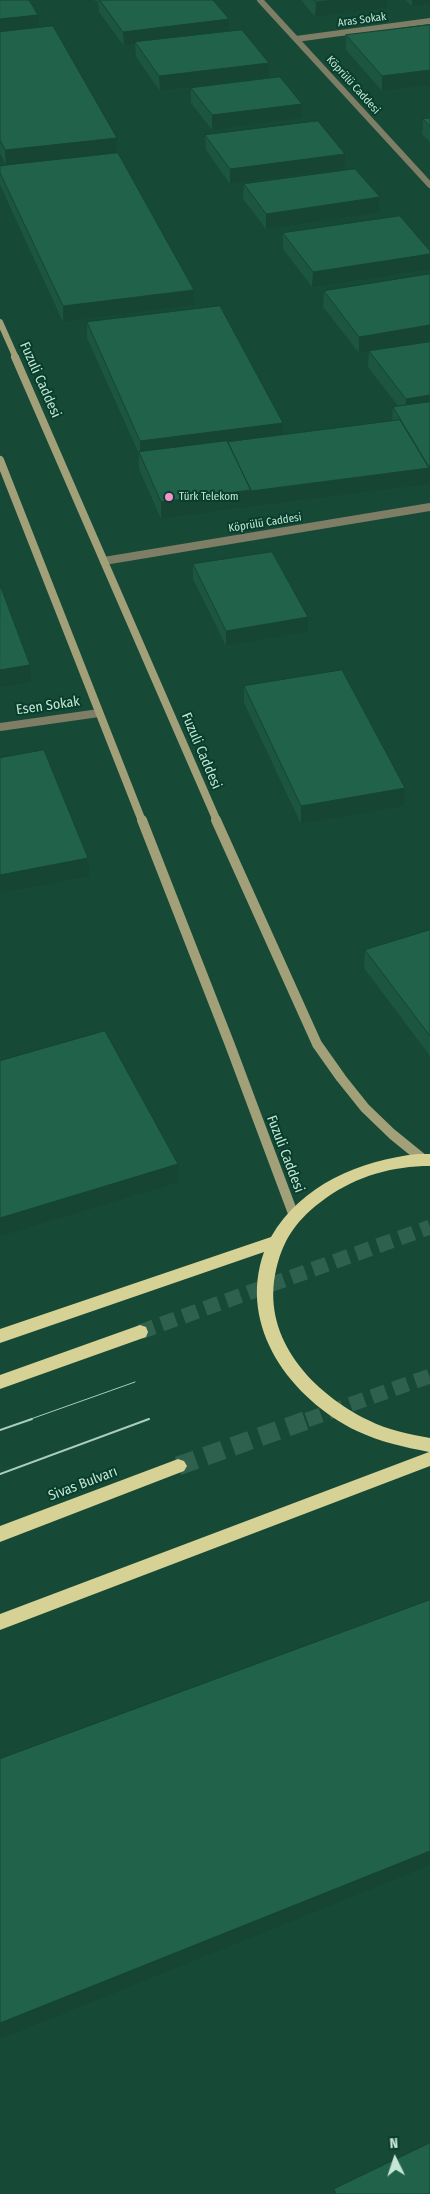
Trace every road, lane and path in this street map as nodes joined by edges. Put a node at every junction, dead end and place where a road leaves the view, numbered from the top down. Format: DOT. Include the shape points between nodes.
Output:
graph roads {
  1 [pos="260,0"];
  2 [pos="430,21"];
  3 [pos="296,39"];
  4 [pos="430,185"];
  5 [pos="0,322"];
  6 [pos="0,460"];
  7 [pos="430,507"];
  8 [pos="104,561"];
  9 [pos="100,712"];
  10 [pos="0,727"];
  11 [pos="427,1160"];
  12 [pos="294,1216"];
  13 [pos="276,1242"];
  14 [pos="140,1332"];
  15 [pos="0,1336"];
  16 [pos="0,1382"];
  17 [pos="430,1445"];
  18 [pos="430,1459"];
  19 [pos="178,1466"];
  20 [pos="0,1534"];
  21 [pos="0,1622"];
  1 -- 3 [label="street, Köprülü Caddesi"];
  2 -- 3 [label="street, Aras Sokak"];
  3 -- 4 [label="street, Köprülü Caddesi"];
  5 -- 8 [label="street, Fuzuli Caddesi"];
  6 -- 9 [label="street, Fuzuli Caddesi"];
  7 -- 8 [label="street, Köprülü Caddesi"];
  8 -- 11 [label="street, Fuzuli Caddesi" via="318,1044 363,1107 391,1134"];
  9 -- 10 [label="street, Esen Sokak"];
  9 -- 12 [label="street, Fuzuli Caddesi"];
  11 -- 12 [label="highway" via="386,1165 350,1176 320,1193"];
  12 -- 13 [label="highway"];
  13 -- 15 [label="highway"];
  13 -- 17 [label="highway" via="266,1270 263,1301 270,1333 286,1363 309,1391 340,1414 376,1432"];
  14 -- 16 [label="highway"];
  18 -- 21 [label="highway"];
  19 -- 20 [label="highway, Sivas Bulvarı"];
}
